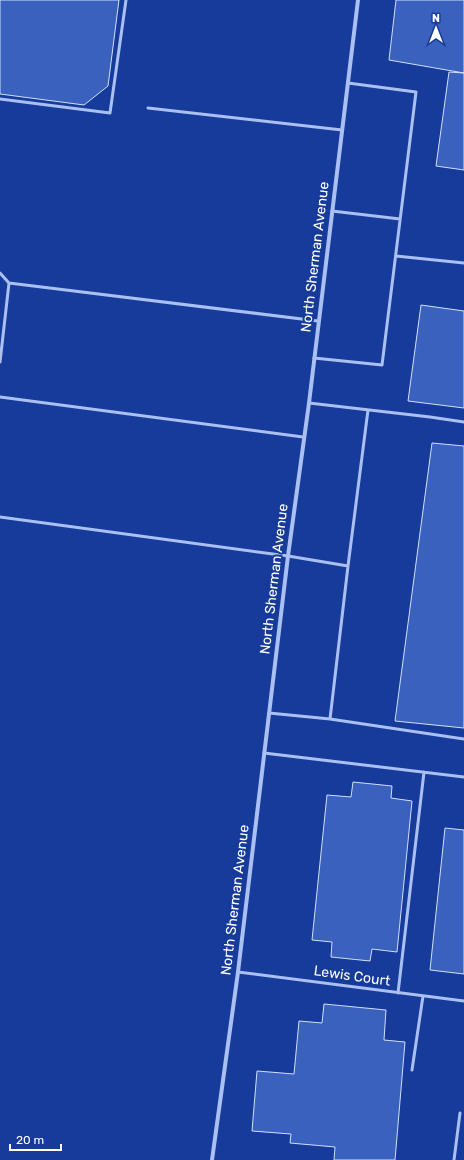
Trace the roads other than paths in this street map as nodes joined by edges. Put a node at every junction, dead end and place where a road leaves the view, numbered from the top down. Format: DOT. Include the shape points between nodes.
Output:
graph roads {
  1 [pos="126,0"];
  2 [pos="358,0"];
  3 [pos="348,84"];
  4 [pos="0,99"];
  5 [pos="148,108"];
  6 [pos="342,130"];
  7 [pos="332,211"];
  8 [pos="400,220"];
  9 [pos="396,256"];
  10 [pos="464,263"];
  11 [pos="0,273"];
  12 [pos="10,283"];
  13 [pos="318,321"];
  14 [pos="314,358"];
  15 [pos="0,362"];
  16 [pos="0,397"];
  17 [pos="309,403"];
  18 [pos="368,410"];
  19 [pos="464,422"];
  20 [pos="303,437"];
  21 [pos="0,517"];
  22 [pos="288,556"];
  23 [pos="348,566"];
  24 [pos="269,713"];
  25 [pos="330,719"];
  26 [pos="464,739"];
  27 [pos="264,753"];
  28 [pos="424,772"];
  29 [pos="464,777"];
  30 [pos="238,972"];
  31 [pos="398,993"];
  32 [pos="423,996"];
  33 [pos="464,1001"];
  34 [pos="412,1070"];
  35 [pos="460,1114"];
  36 [pos="212,1160"];
  37 [pos="454,1160"];
  1 -- 4 [label="lane" via="110,113"];
  2 -- 3 [label="street, North Sherman Avenue"];
  3 -- 6 [label="street, North Sherman Avenue"];
  3 -- 8 [label="lane" via="416,92"];
  5 -- 6 [label="lane"];
  6 -- 7 [label="street, North Sherman Avenue"];
  7 -- 8 [label="lane"];
  7 -- 13 [label="street, North Sherman Avenue"];
  8 -- 9 [label="lane"];
  9 -- 10 [label="lane"];
  9 -- 14 [label="lane" via="382,365"];
  11 -- 12 [label="lane"];
  12 -- 13 [label="lane"];
  12 -- 15 [label="lane"];
  13 -- 14 [label="street, North Sherman Avenue"];
  14 -- 17 [label="street, North Sherman Avenue"];
  16 -- 20 [label="lane"];
  17 -- 18 [label="lane"];
  17 -- 20 [label="street, North Sherman Avenue"];
  18 -- 19 [label="lane"];
  18 -- 23 [label="lane"];
  20 -- 22 [label="street, North Sherman Avenue"];
  21 -- 22 [label="lane"];
  22 -- 23 [label="lane"];
  22 -- 24 [label="street, North Sherman Avenue"];
  23 -- 25 [label="lane"];
  24 -- 25 [label="lane"];
  24 -- 27 [label="street, North Sherman Avenue"];
  25 -- 26 [label="lane"];
  27 -- 28 [label="lane"];
  27 -- 30 [label="street, North Sherman Avenue"];
  28 -- 29 [label="lane"];
  28 -- 31 [label="lane"];
  30 -- 31 [label="lane, Lewis Court"];
  30 -- 36 [label="street, North Sherman Avenue"];
  31 -- 32 [label="lane, Lewis Court"];
  32 -- 33 [label="lane, Lewis Court"];
  32 -- 34 [label="lane"];
  35 -- 37 [label="lane"];
}
